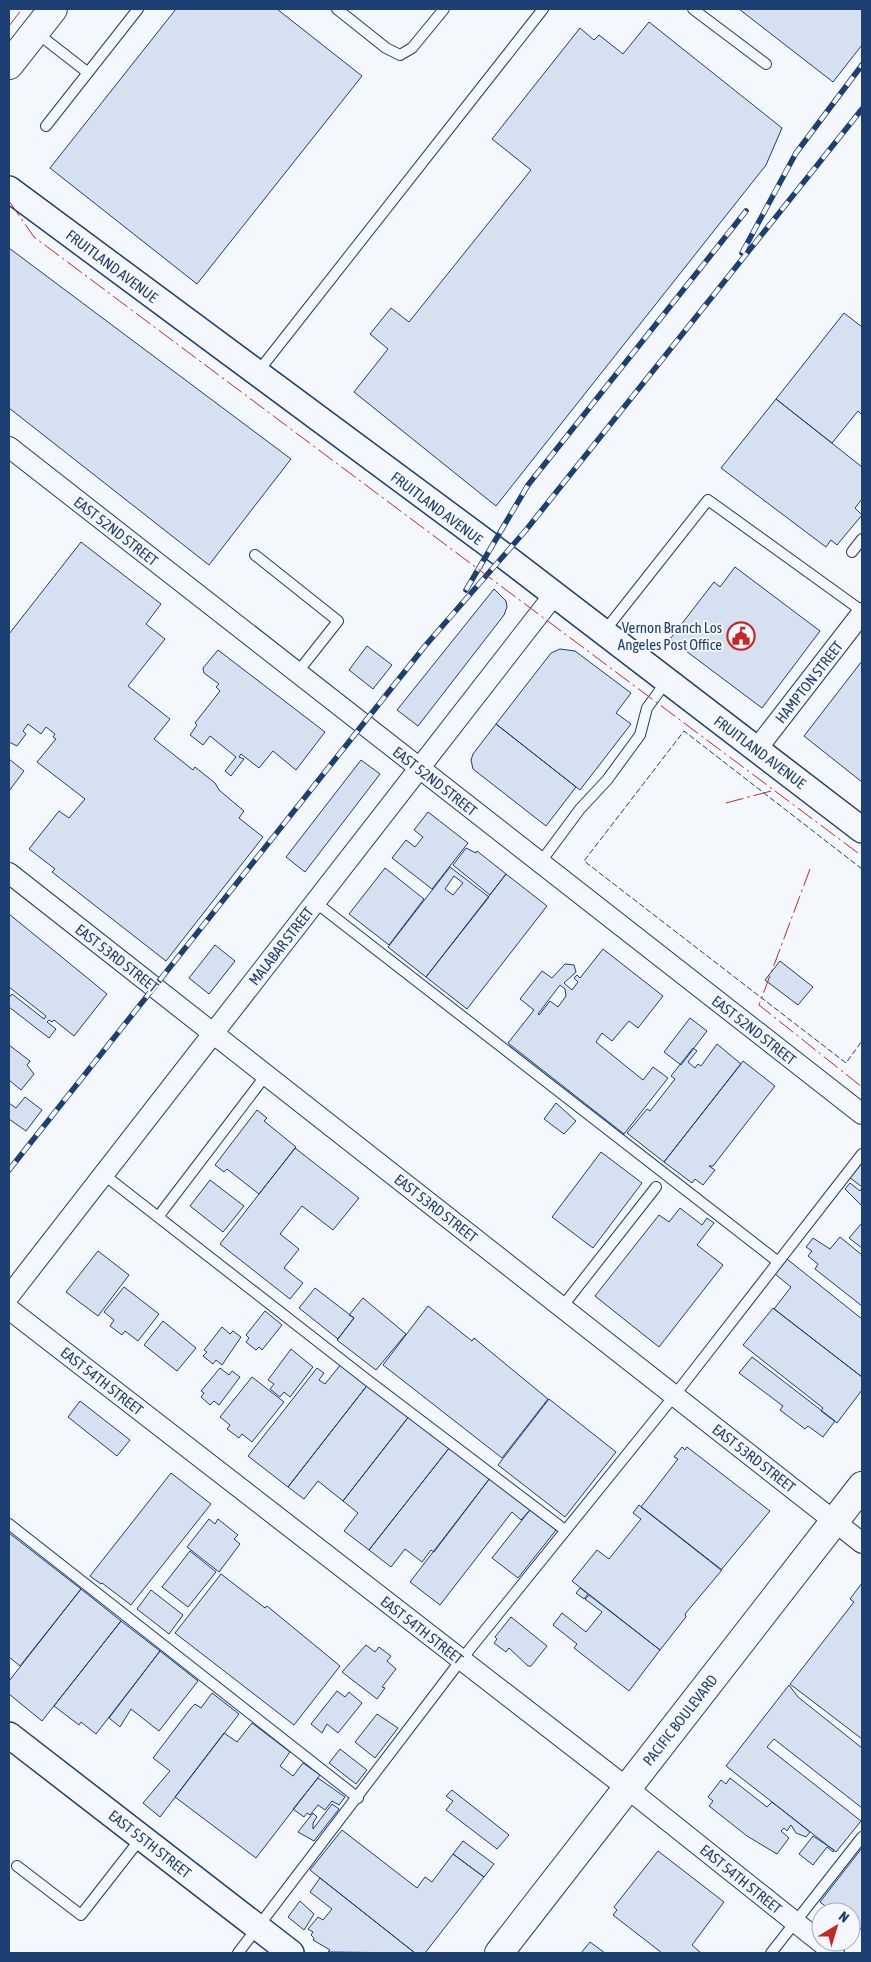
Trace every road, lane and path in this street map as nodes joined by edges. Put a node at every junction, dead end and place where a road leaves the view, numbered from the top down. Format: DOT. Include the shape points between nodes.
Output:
graph roads {
  1 [pos="53,9"];
  2 [pos="138,9"];
  3 [pos="337,9"];
  4 [pos="444,9"];
  5 [pos="543,9"];
  6 [pos="693,9"];
  7 [pos="35,31"];
  8 [pos="766,64"];
  9 [pos="9,65"];
  10 [pos="87,72"];
  11 [pos="46,126"];
  12 [pos="9,189"];
  13 [pos="257,374"];
  14 [pos="9,446"];
  15 [pos="862,539"];
  16 [pos="852,552"];
  17 [pos="255,555"];
  18 [pos="554,595"];
  19 [pos="862,612"];
  20 [pos="603,633"];
  21 [pos="297,673"];
  22 [pos="666,682"];
  23 [pos="756,750"];
  24 [pos="419,768"];
  25 [pos="862,830"];
  26 [pos="540,863"];
  27 [pos="9,873"];
  28 [pos="315,902"];
  29 [pos="213,1033"];
  30 [pos="266,1075"];
  31 [pos="862,1114"];
  32 [pos="862,1154"];
  33 [pos="103,1174"];
  34 [pos="656,1187"];
  35 [pos="158,1218"];
  36 [pos="777,1261"];
  37 [pos="9,1296"];
  38 [pos="562,1307"];
  39 [pos="9,1308"];
  40 [pos="674,1396"];
  41 [pos="862,1486"];
  42 [pos="836,1522"];
  43 [pos="9,1524"];
  44 [pos="565,1530"];
  45 [pos="862,1543"];
  46 [pos="461,1660"];
  47 [pos="9,1735"];
  48 [pos="626,1788"];
  49 [pos="358,1798"];
  50 [pos="141,1837"];
  51 [pos="862,1837"];
  52 [pos="16,1866"];
  53 [pos="795,1922"];
  54 [pos="258,1926"];
  55 [pos="238,1953"];
  56 [pos="291,1953"];
  57 [pos="499,1953"];
  58 [pos="771,1953"];
  59 [pos="834,1953"];
  1 -- 7 [label="main road"];
  2 -- 10 [label="lane"];
  3 -- 4 [label="lane" via="386,48 400,55 412,48"];
  5 -- 13 [label="lane"];
  6 -- 8 [label="lane"];
  7 -- 9 [label="main road"];
  7 -- 10 [label="lane"];
  10 -- 11 [label="lane"];
  12 -- 13 [label="street, FRUITLAND AVENUE"];
  13 -- 18 [label="street, FRUITLAND AVENUE"];
  14 -- 21 [label="street, EAST 52ND STREET"];
  15 -- 16 [label="lane"];
  17 -- 21 [label="lane" via="338,621"];
  18 -- 20 [label="street, FRUITLAND AVENUE"];
  18 -- 24 [label="street, MALABAR STREET"];
  19 -- 20 [label="lane" via="708,500"];
  19 -- 23 [label="street, HAMPTON STREET"];
  20 -- 22 [label="street, FRUITLAND AVENUE"];
  21 -- 24 [label="street, EAST 52ND STREET"];
  22 -- 23 [label="street, FRUITLAND AVENUE"];
  22 -- 26 [label="lane" via="648,708 640,734"];
  23 -- 25 [label="street, FRUITLAND AVENUE"];
  24 -- 26 [label="street, EAST 52ND STREET"];
  24 -- 28 [label="street, MALABAR STREET"];
  26 -- 31 [label="street, EAST 52ND STREET"];
  27 -- 29 [label="street, EAST 53RD STREET"];
  28 -- 29 [label="street, MALABAR STREET"];
  28 -- 36 [label="lane"];
  29 -- 30 [label="street, EAST 53RD STREET"];
  29 -- 33 [label="street, MALABAR STREET"];
  30 -- 35 [label="lane"];
  30 -- 38 [label="street, EAST 53RD STREET"];
  32 -- 36 [label="lane"];
  33 -- 35 [label="lane"];
  33 -- 37 [label="street, MALABAR STREET"];
  34 -- 38 [label="lane"];
  35 -- 44 [label="lane"];
  36 -- 40 [label="lane"];
  38 -- 40 [label="street, EAST 53RD STREET"];
  39 -- 46 [label="street, EAST 54TH STREET"];
  40 -- 42 [label="street, EAST 53RD STREET"];
  40 -- 44 [label="lane"];
  41 -- 42 [label="main road, PACIFIC BOULEVARD"];
  42 -- 45 [label="street, EAST 53RD STREET"];
  42 -- 48 [label="main road, PACIFIC BOULEVARD"];
  43 -- 49 [label="lane"];
  44 -- 46 [label="lane"];
  46 -- 48 [label="street, EAST 54TH STREET"];
  46 -- 49 [label="lane"];
  47 -- 50 [label="street, EAST 55TH STREET"];
  48 -- 53 [label="street, EAST 54TH STREET"];
  48 -- 57 [label="main road, PACIFIC BOULEVARD"];
  49 -- 54 [label="lane"];
  50 -- 52 [label="lane" via="81,1915"];
  50 -- 54 [label="street, EAST 55TH STREET"];
  51 -- 53 [label="lane"];
  53 -- 58 [label="lane"];
  53 -- 59 [label="street, EAST 54TH STREET"];
  54 -- 55 [label="lane"];
  54 -- 56 [label="street, EAST 55TH STREET"];
}
